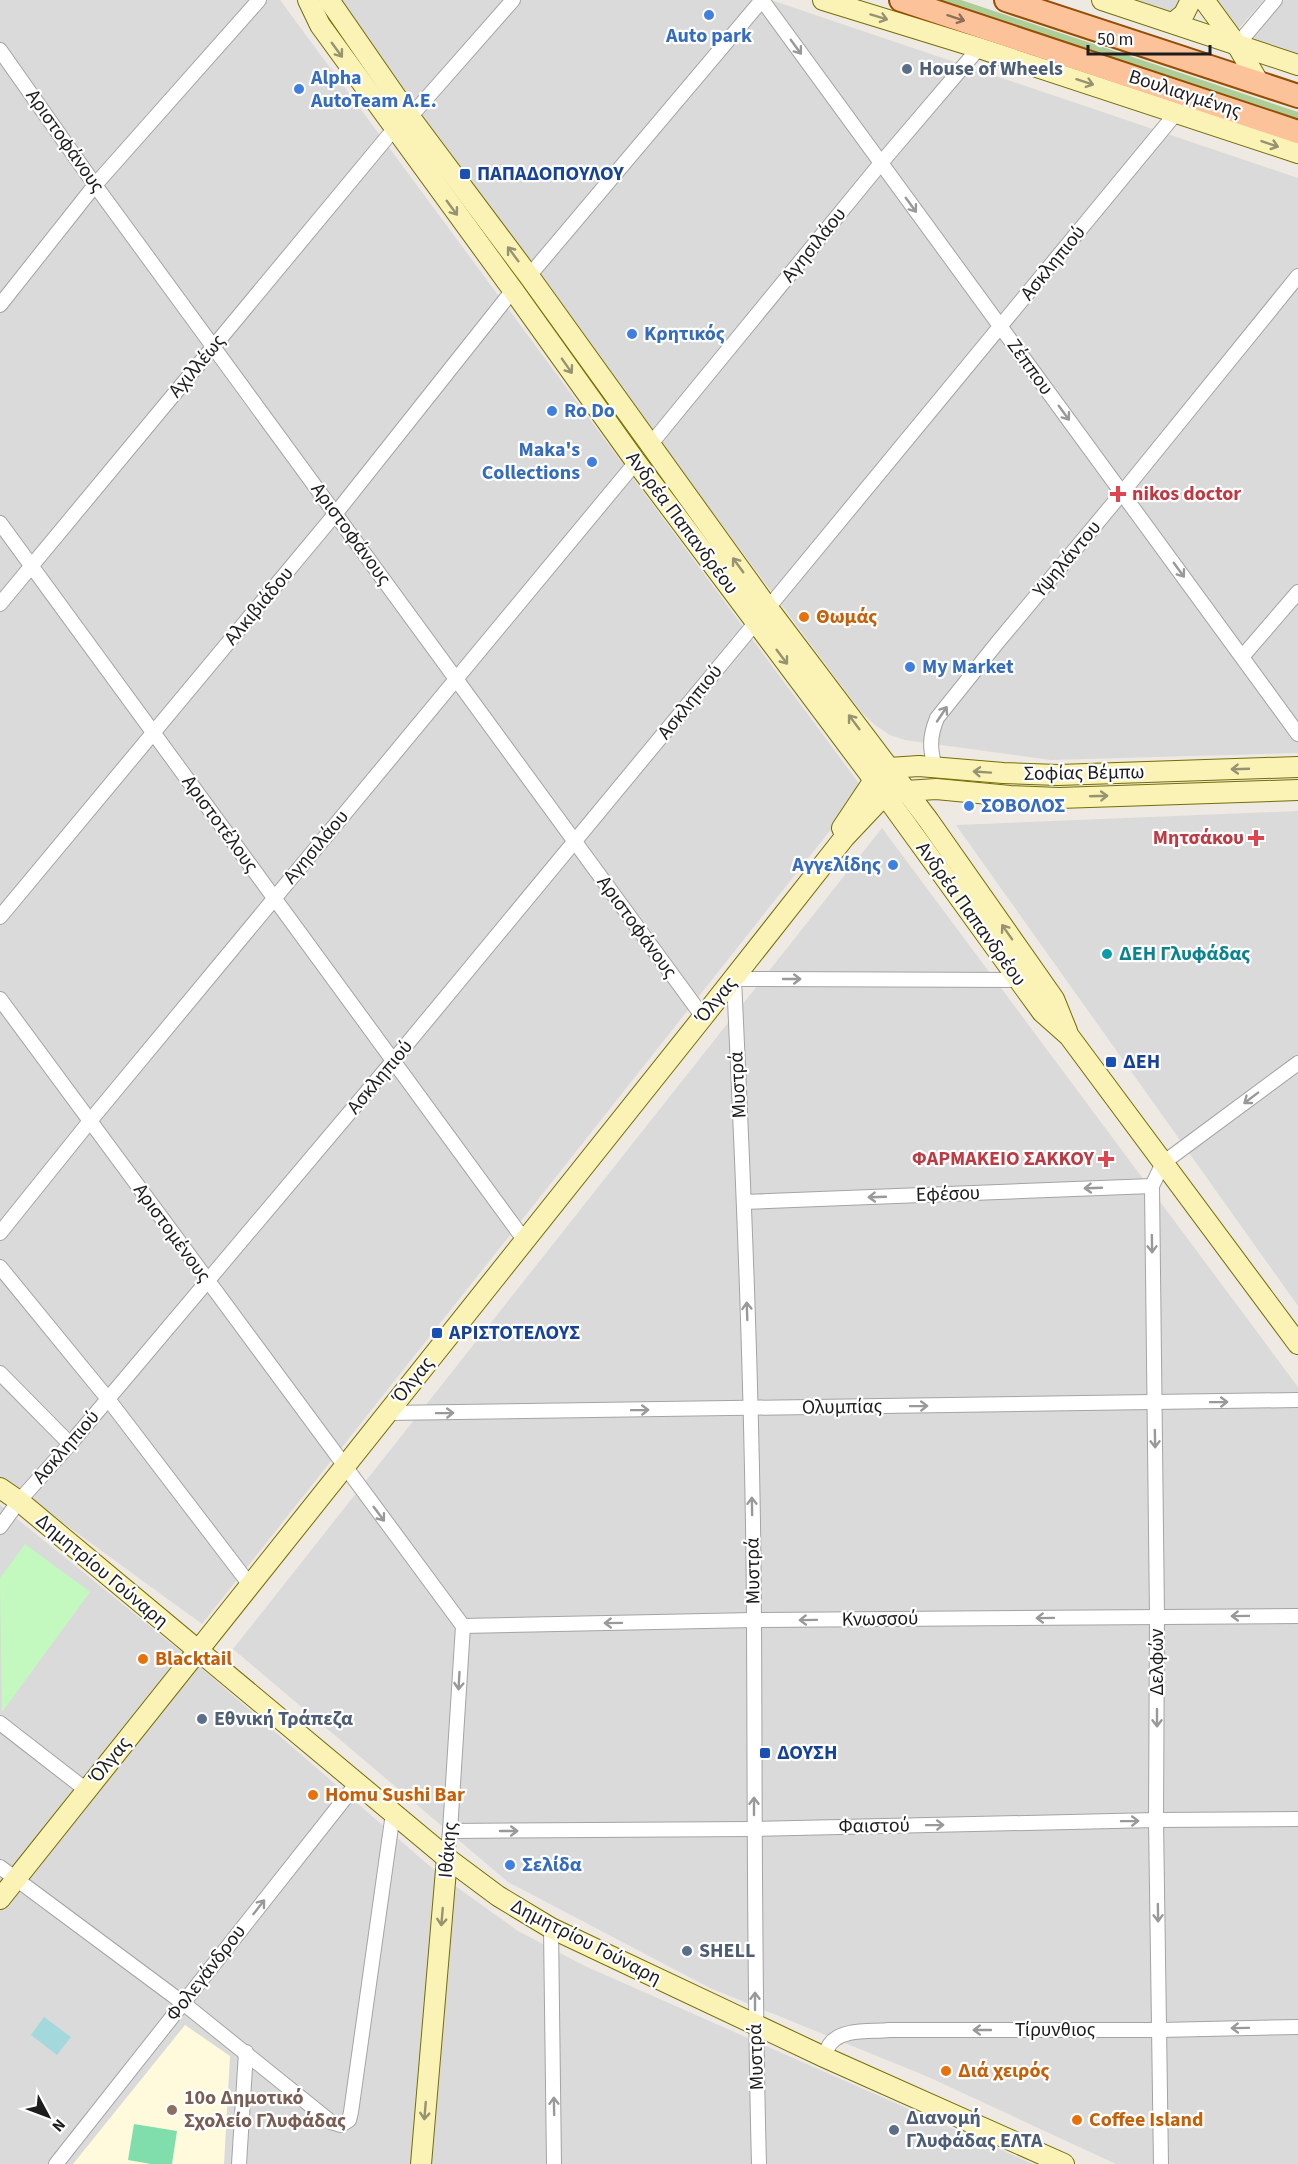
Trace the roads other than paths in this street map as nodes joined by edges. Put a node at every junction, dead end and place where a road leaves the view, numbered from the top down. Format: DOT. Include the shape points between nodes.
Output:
graph roads {
  1 [pos="259,0"];
  2 [pos="308,0"];
  3 [pos="329,0"];
  4 [pos="513,0"];
  5 [pos="762,0"];
  6 [pos="823,0"];
  7 [pos="901,0"];
  8 [pos="1006,0"];
  9 [pos="1102,0"];
  10 [pos="1191,0"];
  11 [pos="1204,0"];
  12 [pos="1275,0"];
  13 [pos="1173,23"];
  14 [pos="1237,45"];
  15 [pos="979,48"];
  16 [pos="0,50"];
  17 [pos="1298,64"];
  18 [pos="1259,83"];
  19 [pos="1298,96"];
  20 [pos="1177,112"];
  21 [pos="410,117"];
  22 [pos="394,129"];
  23 [pos="1298,132"];
  24 [pos="1298,153"];
  25 [pos="881,163"];
  26 [pos="95,185"];
  27 [pos="529,276"];
  28 [pos="1298,276"];
  29 [pos="513,290"];
  30 [pos="0,304"];
  31 [pos="1000,327"];
  32 [pos="214,346"];
  33 [pos="650,445"];
  34 [pos="636,462"];
  35 [pos="1122,493"];
  36 [pos="336,513"];
  37 [pos="0,523"];
  38 [pos="31,566"];
  39 [pos="1298,592"];
  40 [pos="0,604"];
  41 [pos="762,615"];
  42 [pos="1242,657"];
  43 [pos="456,678"];
  44 [pos="153,732"];
  45 [pos="1298,734"];
  46 [pos="1298,767"];
  47 [pos="935,769"];
  48 [pos="881,774"];
  49 [pos="1298,790"];
  50 [pos="906,791"];
  51 [pos="886,797"];
  52 [pos="576,842"];
  53 [pos="827,861"];
  54 [pos="274,898"];
  55 [pos="0,917"];
  56 [pos="734,979"];
  57 [pos="1019,980"];
  58 [pos="0,999"];
  59 [pos="703,1017"];
  60 [pos="1069,1036"];
  61 [pos="393,1061"];
  62 [pos="1298,1063"];
  63 [pos="90,1121"];
  64 [pos="1163,1163"];
  65 [pos="1152,1186"];
  66 [pos="744,1202"];
  67 [pos="0,1233"];
  68 [pos="525,1241"];
  69 [pos="0,1267"];
  70 [pos="208,1281"];
  71 [pos="1295,1334"];
  72 [pos="0,1373"];
  73 [pos="108,1399"];
  74 [pos="1298,1400"];
  75 [pos="1154,1402"];
  76 [pos="750,1409"];
  77 [pos="387,1413"];
  78 [pos="70,1444"];
  79 [pos="344,1467"];
  80 [pos="0,1488"];
  81 [pos="19,1501"];
  82 [pos="0,1527"];
  83 [pos="250,1585"];
  84 [pos="1298,1616"];
  85 [pos="1157,1617"];
  86 [pos="754,1620"];
  87 [pos="463,1626"];
  88 [pos="198,1650"];
  89 [pos="0,1723"];
  90 [pos="357,1783"];
  91 [pos="85,1789"];
  92 [pos="393,1813"];
  93 [pos="1298,1819"];
  94 [pos="1156,1820"];
  95 [pos="754,1829"];
  96 [pos="450,1831"];
  97 [pos="447,1858"];
  98 [pos="0,1867"];
  99 [pos="16,1878"];
  100 [pos="0,1899"];
  101 [pos="551,1929"];
  102 [pos="183,2002"];
  103 [pos="755,2025"];
  104 [pos="1298,2027"];
  105 [pos="1160,2030"];
  106 [pos="246,2052"];
  107 [pos="824,2057"];
  108 [pos="56,2164"];
  109 [pos="239,2164"];
  110 [pos="421,2164"];
  111 [pos="554,2164"];
  112 [pos="759,2164"];
  113 [pos="1064,2164"];
  114 [pos="1161,2164"];
  1 -- 26 [label="street"];
  2 -- 22 [label="main road, Ανδρέα Παπανδρέου, one-way" via="320,26"];
  3 -- 21 [label="main road, Ανδρέα Παπανδρέου"];
  4 -- 21 [label="street"];
  5 -- 25 [label="street, Ζέππου, one-way"];
  5 -- 27 [label="street"];
  6 -- 15 [label="main road, one-way"];
  7 -- 23 [label="main road, Βουλιαγμένης, one-way"];
  8 -- 18 [label="main road, Βουλιαγμένης"];
  9 -- 13 [label="main road"];
  10 -- 13 [label="main road" via="1184,14"];
  11 -- 14 [label="main road"];
  12 -- 14 [label="street"];
  13 -- 14 [label="main road"];
  14 -- 17 [label="main road"];
  14 -- 18 [label="main road"];
  15 -- 20 [label="main road, one-way"];
  15 -- 25 [label="street, Αγησιλάου"];
  16 -- 26 [label="street, Αριστοφάνους"];
  18 -- 19 [label="main road, Βουλιαγμένης"];
  20 -- 24 [label="main road, one-way"];
  20 -- 31 [label="street, Ασκληπιού"];
  27 -- 21 [label="main road, Ανδρέα Παπανδρέου, one-way"];
  22 -- 29 [label="main road, Ανδρέα Παπανδρέου, one-way"];
  22 -- 32 [label="street, Αχιλλέως"];
  25 -- 31 [label="street, Ζέππου, one-way"];
  25 -- 33 [label="street, Αγησιλάου"];
  26 -- 30 [label="street"];
  26 -- 32 [label="street, Αριστοφάνους"];
  27 -- 33 [label="main road, Ανδρέα Παπανδρέου"];
  28 -- 35 [label="street, Υψηλάντου"];
  29 -- 34 [label="main road, Ανδρέα Παπανδρέου, one-way"];
  29 -- 36 [label="street, Αλκιβιάδου"];
  31 -- 35 [label="street, Ζέππου, one-way"];
  31 -- 41 [label="street, Ασκληπιού"];
  32 -- 36 [label="street, Αριστοφάνους"];
  32 -- 38 [label="street, Αχιλλέως"];
  41 -- 33 [label="main road, Ανδρέα Παπανδρέου, one-way"];
  34 -- 41 [label="main road, Ανδρέα Παπανδρέου"];
  34 -- 43 [label="street, Αγησιλάου"];
  35 -- 42 [label="street, Ζέππου, one-way"];
  47 -- 35 [label="street, Υψηλάντου, one-way" via="930,746 938,718"];
  36 -- 43 [label="street, Αριστοφάνους"];
  36 -- 44 [label="street, Αλκιβιάδου"];
  37 -- 38 [label="street, Αριστοτέλους"];
  38 -- 40 [label="street, Αχιλλέως"];
  38 -- 44 [label="street, Αριστοτέλους"];
  39 -- 42 [label="street"];
  41 -- 48 [label="main road, Ανδρέα Παπανδρέου"];
  41 -- 52 [label="street, Ασκληπιού"];
  42 -- 45 [label="street, Ζέππου"];
  43 -- 52 [label="street, Αριστοφάνους"];
  43 -- 54 [label="street, Αγησιλάου"];
  44 -- 54 [label="street, Αριστοτέλους"];
  44 -- 55 [label="street, Αλκιβιάδου"];
  46 -- 47 [label="main road, Σοφίας Βέμπω, one-way" via="1058,775"];
  47 -- 48 [label="main road, Σοφίας Βέμπω" via="919,766"];
  48 -- 50 [label="main road, Ανδρέα Παπανδρέου"];
  48 -- 51 [label="main road, Ανδρέα Παπανδρέου"];
  48 -- 53 [label="main road, Όλγας" via="847,819"];
  50 -- 49 [label="main road, Σοφίας Βέμπω, one-way" via="936,789 1059,798"];
  50 -- 51 [label="main road, Σοφίας Βέμπω"];
  60 -- 50 [label="main road, Ανδρέα Παπανδρέου, one-way" via="1054,999"];
  51 -- 53 [label="main road, Όλγας" via="876,803"];
  51 -- 57 [label="main road, Ανδρέα Παπανδρέου"];
  52 -- 59 [label="street, Αριστοφάνους"];
  52 -- 61 [label="street, Ασκληπιού"];
  53 -- 56 [label="main road, Όλγας"];
  54 -- 61 [label="street, Αριστοτέλους"];
  54 -- 63 [label="street, Αγησιλάου"];
  56 -- 57 [label="street, one-way"];
  56 -- 59 [label="main road, Όλγας"];
  56 -- 66 [label="street, Μυστρά"];
  57 -- 60 [label="main road, Ανδρέα Παπανδρέου" via="1042,1012"];
  58 -- 63 [label="street, Αριστομένους"];
  59 -- 68 [label="main road, Όλγας"];
  60 -- 64 [label="main road, Ανδρέα Παπανδρέου"];
  61 -- 68 [label="street, Αριστοτέλους"];
  61 -- 70 [label="street, Ασκληπιού"];
  62 -- 64 [label="street, one-way"];
  63 -- 67 [label="street, Αγησιλάου"];
  63 -- 70 [label="street, Αριστομένους"];
  64 -- 65 [label="street, Δελφών"];
  64 -- 71 [label="main road, Ανδρέα Παπανδρέου"];
  65 -- 66 [label="street, Εφέσου, one-way"];
  65 -- 75 [label="street, Δελφών, one-way"];
  76 -- 66 [label="street, Μυστρά, one-way"];
  68 -- 77 [label="main road, Όλγας"];
  69 -- 73 [label="street"];
  70 -- 73 [label="street, Ασκληπιού"];
  70 -- 79 [label="street, Αριστομένους"];
  72 -- 78 [label="street"];
  73 -- 78 [label="street, Ασκληπιού"];
  73 -- 83 [label="street"];
  75 -- 74 [label="street, Ολυμπίας, one-way"];
  76 -- 75 [label="street, Ολυμπίας, one-way"];
  75 -- 85 [label="street, Δελφών, one-way"];
  77 -- 76 [label="street, Ολυμπίας, one-way"];
  86 -- 76 [label="street, Μυστρά, one-way"];
  77 -- 79 [label="main road, Όλγας"];
  78 -- 81 [label="street, Ασκληπιού"];
  79 -- 83 [label="main road, Όλγας"];
  79 -- 87 [label="street, one-way"];
  80 -- 81 [label="main road, Δημητρίου Γούναρη"];
  81 -- 82 [label="street, Ασκληπιού"];
  81 -- 88 [label="main road, Δημητρίου Γούναρη"];
  83 -- 88 [label="main road, Όλγας"];
  84 -- 85 [label="street, Κνωσσού, one-way"];
  85 -- 86 [label="street, Κνωσσού, one-way"];
  85 -- 94 [label="street, Δελφών, one-way"];
  86 -- 87 [label="street, Κνωσσού, one-way"];
  95 -- 86 [label="street, Μυστρά, one-way"];
  87 -- 96 [label="street, Ιθάκης, one-way"];
  88 -- 90 [label="main road, Δημητρίου Γούναρη"];
  88 -- 91 [label="main road, Όλγας"];
  89 -- 91 [label="street"];
  90 -- 92 [label="main road, Δημητρίου Γούναρη"];
  102 -- 90 [label="street, Φολεγάνδρου, one-way"];
  91 -- 99 [label="main road, Όλγας"];
  92 -- 97 [label="main road, Δημητρίου Γούναρη"];
  92 -- 106 [label="street" via="351,2112 346,2123 331,2122"];
  93 -- 94 [label="street, Φαιστού"];
  95 -- 94 [label="street, Φαιστού, one-way"];
  94 -- 105 [label="street, Δελφών, one-way"];
  96 -- 95 [label="street, Φαιστού, one-way"];
  103 -- 95 [label="street, Μυστρά, one-way"];
  96 -- 97 [label="street, Ιθάκης"];
  97 -- 101 [label="main road, Δημητρίου Γούναρη"];
  97 -- 110 [label="main road, Ιθάκης, one-way"];
  98 -- 99 [label="street"];
  99 -- 100 [label="main road, Όλγας"];
  99 -- 102 [label="street"];
  101 -- 103 [label="main road, Δημητρίου Γούναρη"];
  111 -- 101 [label="street, one-way"];
  102 -- 106 [label="street"];
  102 -- 108 [label="street, Φολεγάνδρου"];
  103 -- 107 [label="main road, Δημητρίου Γούναρη"];
  103 -- 112 [label="street, Μυστρά"];
  104 -- 105 [label="street, Τίρυνθιος, one-way"];
  105 -- 107 [label="street, Τίρυνθιος, one-way" via="850,2033 830,2044"];
  105 -- 114 [label="street, Δελφών"];
  106 -- 109 [label="street"];
  107 -- 113 [label="main road, Δημητρίου Γούναρη"];
}
